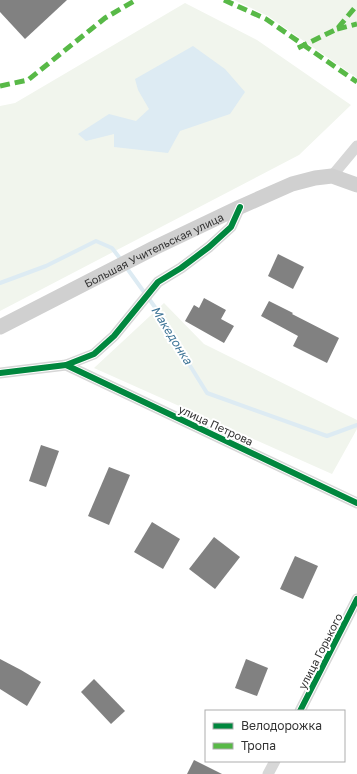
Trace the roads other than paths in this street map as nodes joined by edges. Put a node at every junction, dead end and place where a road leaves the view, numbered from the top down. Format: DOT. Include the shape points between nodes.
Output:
graph roads {
  1 [pos="357,146"];
  2 [pos="332,176"];
  3 [pos="357,186"];
  4 [pos="240,207"];
  5 [pos="0,327"];
  6 [pos="66,365"];
  7 [pos="0,373"];
  8 [pos="357,503"];
  9 [pos="357,599"];
  10 [pos="301,710"];
  11 [pos="274,762"];
  12 [pos="268,774"];
  1 -- 2 [label="street"];
  2 -- 3 [label="main road, Большая Учительская улица"];
  2 -- 4 [label="main road, Большая Учительская улица" via="292,184"];
  4 -- 5 [label="main road, Большая Учительская улица"];
  4 -- 6 [label="street" via="231,227 209,247 158,282 114,336 94,354"];
  6 -- 7 [label="street"];
  6 -- 8 [label="street, улица Петрова"];
  9 -- 10 [label="street, улица Горького"];
  11 -- 12 [label="street"];
}
